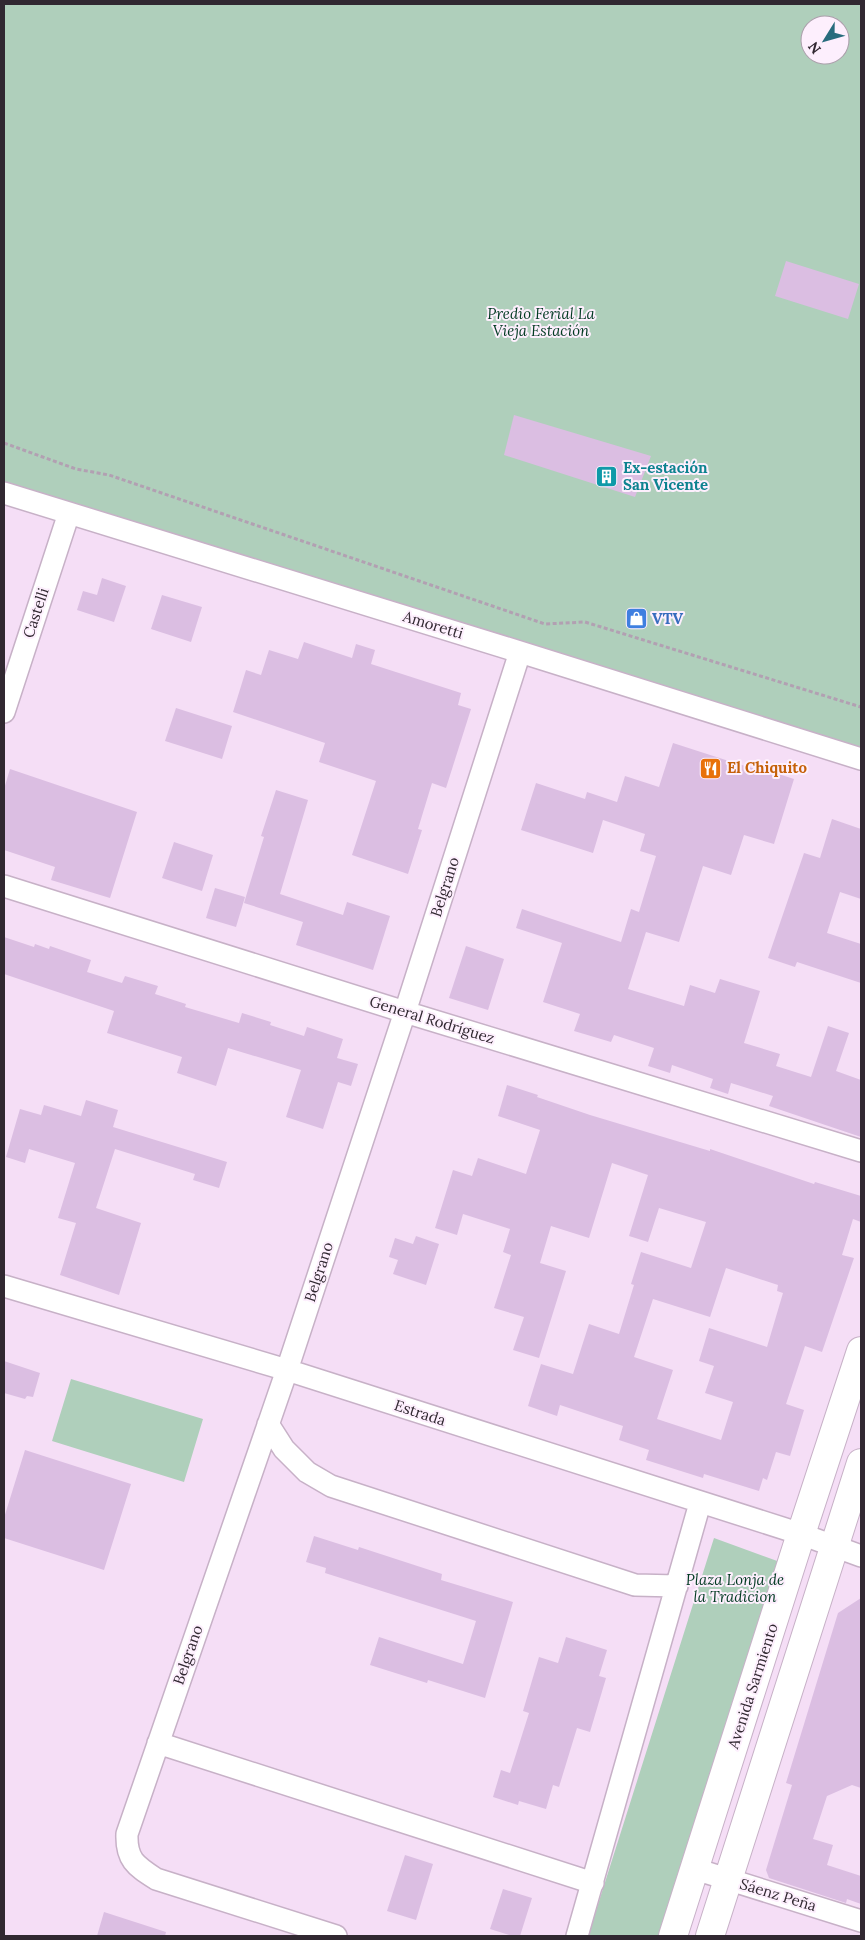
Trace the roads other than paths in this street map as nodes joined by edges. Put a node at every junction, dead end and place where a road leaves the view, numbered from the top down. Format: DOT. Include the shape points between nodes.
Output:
graph roads {
  1 [pos="4,493"];
  2 [pos="69,513"];
  3 [pos="520,652"];
  4 [pos="4,712"];
  5 [pos="861,759"];
  6 [pos="4,886"];
  7 [pos="405,1012"];
  8 [pos="861,1151"];
  9 [pos="4,1286"];
  10 [pos="861,1351"];
  11 [pos="287,1370"];
  12 [pos="268,1424"];
  13 [pos="861,1463"];
  14 [pos="700,1503"];
  15 [pos="801,1534"];
  16 [pos="834,1547"];
  17 [pos="861,1556"];
  18 [pos="677,1586"];
  19 [pos="158,1743"];
  20 [pos="695,1869"];
  21 [pos="728,1880"];
  22 [pos="593,1882"];
  23 [pos="861,1921"];
  24 [pos="336,1936"];
  25 [pos="577,1936"];
  26 [pos="673,1936"];
  27 [pos="710,1936"];
  1 -- 2 [label="street, Amoretti"];
  2 -- 3 [label="street, Amoretti"];
  2 -- 4 [label="street, Castelli"];
  3 -- 5 [label="street, Amoretti"];
  3 -- 7 [label="street, Belgrano"];
  6 -- 7 [label="street, General Rodríguez"];
  7 -- 8 [label="street, General Rodríguez"];
  7 -- 11 [label="street, Belgrano"];
  9 -- 11 [label="street, Estrada"];
  10 -- 15 [label="main road, Avenida Sarmiento"];
  11 -- 12 [label="street, Belgrano"];
  11 -- 14 [label="street, Estrada"];
  12 -- 18 [label="street" via="284,1449 306,1472 331,1486 635,1585"];
  12 -- 19 [label="street, Belgrano"];
  13 -- 16 [label="main road"];
  14 -- 15 [label="street, Estrada"];
  14 -- 18 [label="street"];
  15 -- 16 [label="street, Estrada"];
  15 -- 20 [label="main road, Avenida Sarmiento"];
  16 -- 17 [label="street, Estrada"];
  16 -- 21 [label="main road"];
  18 -- 22 [label="street"];
  19 -- 22 [label="street"];
  19 -- 24 [label="street, Belgrano" via="127,1834 126,1848 135,1865 156,1879"];
  20 -- 21 [label="street, Sáenz Peña"];
  20 -- 26 [label="main road, Avenida Sarmiento"];
  21 -- 23 [label="street, Sáenz Peña"];
  21 -- 27 [label="main road"];
  22 -- 25 [label="street"];
}
